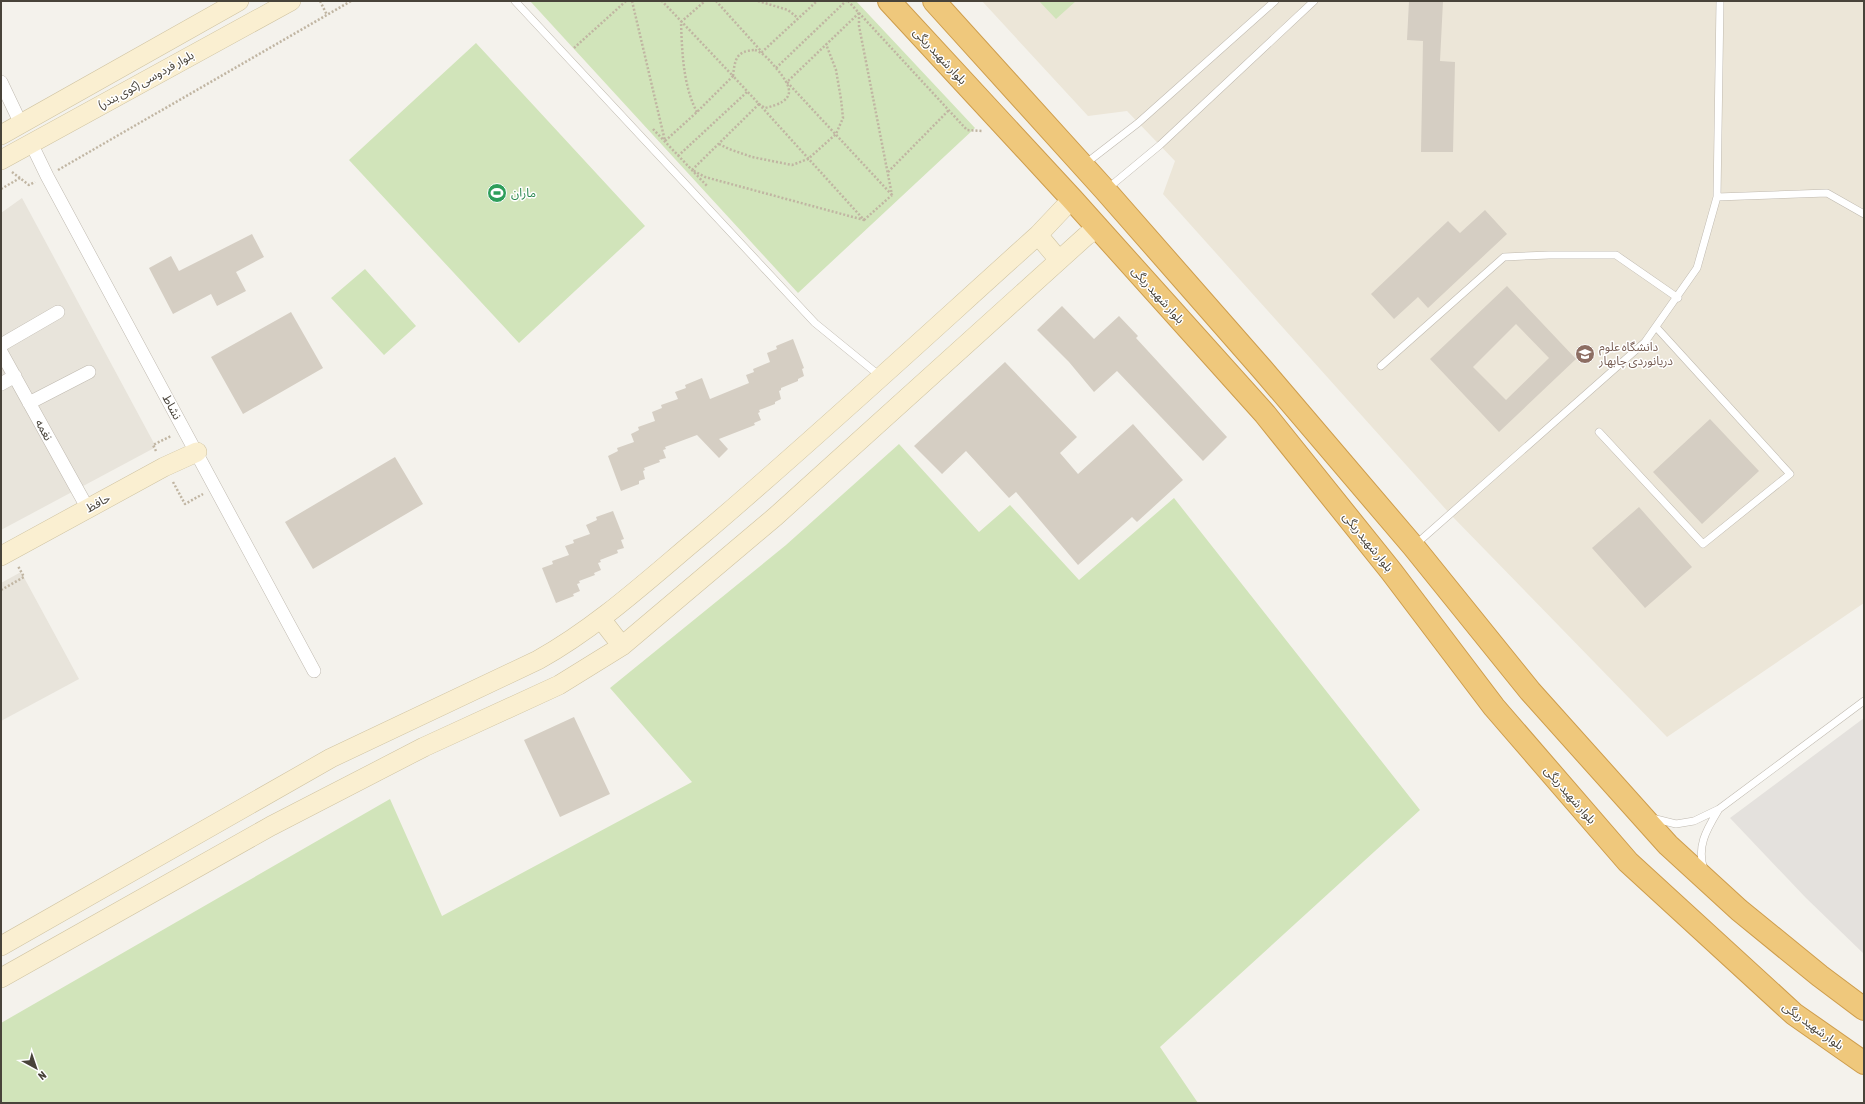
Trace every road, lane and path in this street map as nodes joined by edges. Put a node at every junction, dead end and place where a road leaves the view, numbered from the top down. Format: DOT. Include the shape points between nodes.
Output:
graph roads {
  1 [pos="239,1"];
  2 [pos="291,1"];
  3 [pos="320,1"];
  4 [pos="350,1"];
  5 [pos="515,1"];
  6 [pos="626,1"];
  7 [pos="632,1"];
  8 [pos="662,1"];
  9 [pos="705,1"];
  10 [pos="716,1"];
  11 [pos="758,1"];
  12 [pos="817,1"];
  13 [pos="847,1"];
  14 [pos="889,1"];
  15 [pos="934,1"];
  16 [pos="1275,1"];
  17 [pos="1314,1"];
  18 [pos="1720,1"];
  19 [pos="859,13"];
  20 [pos="327,15"];
  21 [pos="798,18"];
  22 [pos="681,22"];
  23 [pos="826,44"];
  24 [pos="762,52"];
  25 [pos="566,55"];
  26 [pos="776,68"];
  27 [pos="733,76"];
  28 [pos="1,82"];
  29 [pos="787,82"];
  30 [pos="747,92"];
  31 [pos="759,104"];
  32 [pos="949,110"];
  33 [pos="697,112"];
  34 [pos="21,124"];
  35 [pos="653,129"];
  36 [pos="1011,133"];
  37 [pos="836,134"];
  38 [pos="1,135"];
  39 [pos="665,142"];
  40 [pos="31,143"];
  41 [pos="719,144"];
  42 [pos="678,156"];
  43 [pos="808,159"];
  44 [pos="6,165"];
  45 [pos="1083,166"];
  46 [pos="692,170"];
  47 [pos="888,172"];
  48 [pos="47,176"];
  49 [pos="20,178"];
  50 [pos="708,187"];
  51 [pos="1,189"];
  52 [pos="1105,190"];
  53 [pos="892,195"];
  54 [pos="1717,197"];
  55 [pos="1072,199"];
  56 [pos="1864,214"];
  57 [pos="864,220"];
  58 [pos="1098,228"];
  59 [pos="1038,235"];
  60 [pos="1060,260"];
  61 [pos="1678,298"];
  62 [pos="58,312"];
  63 [pos="1656,327"];
  64 [pos="1,345"];
  65 [pos="1,352"];
  66 [pos="1381,366"];
  67 [pos="89,372"];
  68 [pos="15,376"];
  69 [pos="880,376"];
  70 [pos="1,384"];
  71 [pos="29,403"];
  72 [pos="1599,432"];
  73 [pos="197,452"];
  74 [pos="88,509"];
  75 [pos="1413,546"];
  76 [pos="5,554"];
  77 [pos="1,590"];
  78 [pos="601,618"];
  79 [pos="622,646"];
  80 [pos="314,670"];
  81 [pos="1864,701"];
  82 [pos="1719,809"];
  83 [pos="1642,816"];
  84 [pos="1707,880"];
  85 [pos="94,893"];
  86 [pos="105,920"];
  87 [pos="1,946"];
  88 [pos="1,978"];
  89 [pos="1864,1009"];
  90 [pos="1864,1062"];
  1 -- 34 [label="street, بلوار فردوسی (کوی بندر)"];
  2 -- 40 [label="street, بلوار فردوسی (کوی بندر)"];
  3 -- 20 [label="path"];
  4 -- 20 [label="path"];
  5 -- 25 [label="lane"];
  6 -- 25 [label="path"];
  7 -- 39 [label="path"];
  8 -- 22 [label="path"];
  9 -- 22 [label="path"];
  10 -- 24 [label="path"];
  11 -- 21 [label="path" via="788,10"];
  12 -- 21 [label="path"];
  13 -- 19 [label="path"];
  13 -- 26 [label="path"];
  14 -- 36 [label="highway, بلوار شهید ریگی"];
  15 -- 45 [label="highway"];
  16 -- 45 [label="lane" via="1138,123"];
  17 -- 52 [label="lane" via="1160,145"];
  18 -- 54 [label="lane"];
  19 -- 23 [label="path"];
  19 -- 32 [label="path"];
  19 -- 47 [label="path" via="858,26"];
  20 -- 48 [label="path"];
  21 -- 24 [label="path"];
  22 -- 27 [label="path"];
  22 -- 33 [label="path" via="682,47 691,100"];
  23 -- 29 [label="path"];
  23 -- 37 [label="path" via="836,70 841,99 843,118"];
  24 -- 26 [label="path"];
  24 -- 27 [label="path" via="745,50 734,64"];
  25 -- 69 [label="lane" via="815,323"];
  26 -- 29 [label="path"];
  27 -- 30 [label="path"];
  27 -- 33 [label="path"];
  28 -- 34 [label="street"];
  29 -- 31 [label="path" via="790,90 786,99 778,105 765,108"];
  29 -- 37 [label="path"];
  30 -- 31 [label="path"];
  30 -- 42 [label="path"];
  31 -- 41 [label="path"];
  31 -- 43 [label="path"];
  32 -- 36 [label="path" via="967,130"];
  32 -- 47 [label="path"];
  33 -- 39 [label="path"];
  34 -- 38 [label="street, بلوار فردوسی (کوی بندر)"];
  34 -- 40 [label="street"];
  35 -- 39 [label="path"];
  36 -- 55 [label="highway, بلوار شهید ریگی"];
  37 -- 43 [label="path"];
  37 -- 53 [label="path"];
  39 -- 42 [label="path"];
  40 -- 44 [label="street, بلوار فردوسی (کوی بندر)"];
  40 -- 48 [label="street, نشاط"];
  41 -- 43 [label="path" via="752,157 792,165"];
  41 -- 46 [label="path"];
  42 -- 46 [label="path"];
  43 -- 57 [label="path"];
  44 -- 49 [label="path"];
  45 -- 52 [label="highway"];
  46 -- 50 [label="path"];
  46 -- 57 [label="path" via="705,177"];
  47 -- 53 [label="path"];
  48 -- 49 [label="path" via="29,185"];
  48 -- 73 [label="street, نشاط"];
  49 -- 51 [label="path"];
  52 -- 75 [label="highway"];
  53 -- 57 [label="path"];
  54 -- 56 [label="lane" via="1827,194"];
  54 -- 61 [label="lane" via="1697,268"];
  55 -- 58 [label="highway, بلوار شهید ریگی"];
  55 -- 59 [label="street"];
  58 -- 60 [label="street"];
  58 -- 90 [label="highway, بلوار شهید ریگی" via="1265,414 1391,571 1494,707 1628,862 1794,1014"];
  59 -- 60 [label="street"];
  59 -- 69 [label="street"];
  60 -- 79 [label="street" via="776,516"];
  61 -- 63 [label="lane"];
  61 -- 66 [label="lane" via="1616,255 1504,258"];
  62 -- 64 [label="street"];
  63 -- 72 [label="lane" via="1790,474 1703,544"];
  63 -- 75 [label="lane" via="1645,342"];
  65 -- 68 [label="street, نغمه"];
  67 -- 71 [label="street"];
  68 -- 70 [label="street"];
  68 -- 71 [label="street, نغمه"];
  69 -- 78 [label="street" via="774,474"];
  71 -- 74 [label="street, نغمه"];
  73 -- 74 [label="street, حافظ"];
  73 -- 80 [label="street, نشاط"];
  74 -- 76 [label="street, حافظ"];
  75 -- 83 [label="highway" via="1530,691"];
  76 -- 77 [label="path" via="24,577"];
  78 -- 79 [label="street"];
  78 -- 85 [label="street" via="566,644 538,660 330,758"];
  79 -- 86 [label="street" via="559,685 424,747 278,822"];
  81 -- 82 [label="lane"];
  82 -- 83 [label="lane" via="1694,820 1676,824"];
  82 -- 84 [label="lane" via="1705,831 1701,851 1702,866"];
  83 -- 84 [label="highway" via="1668,845"];
  84 -- 89 [label="highway" via="1820,976"];
  85 -- 86 [label="street"];
  85 -- 87 [label="street"];
  86 -- 88 [label="street"];
}
